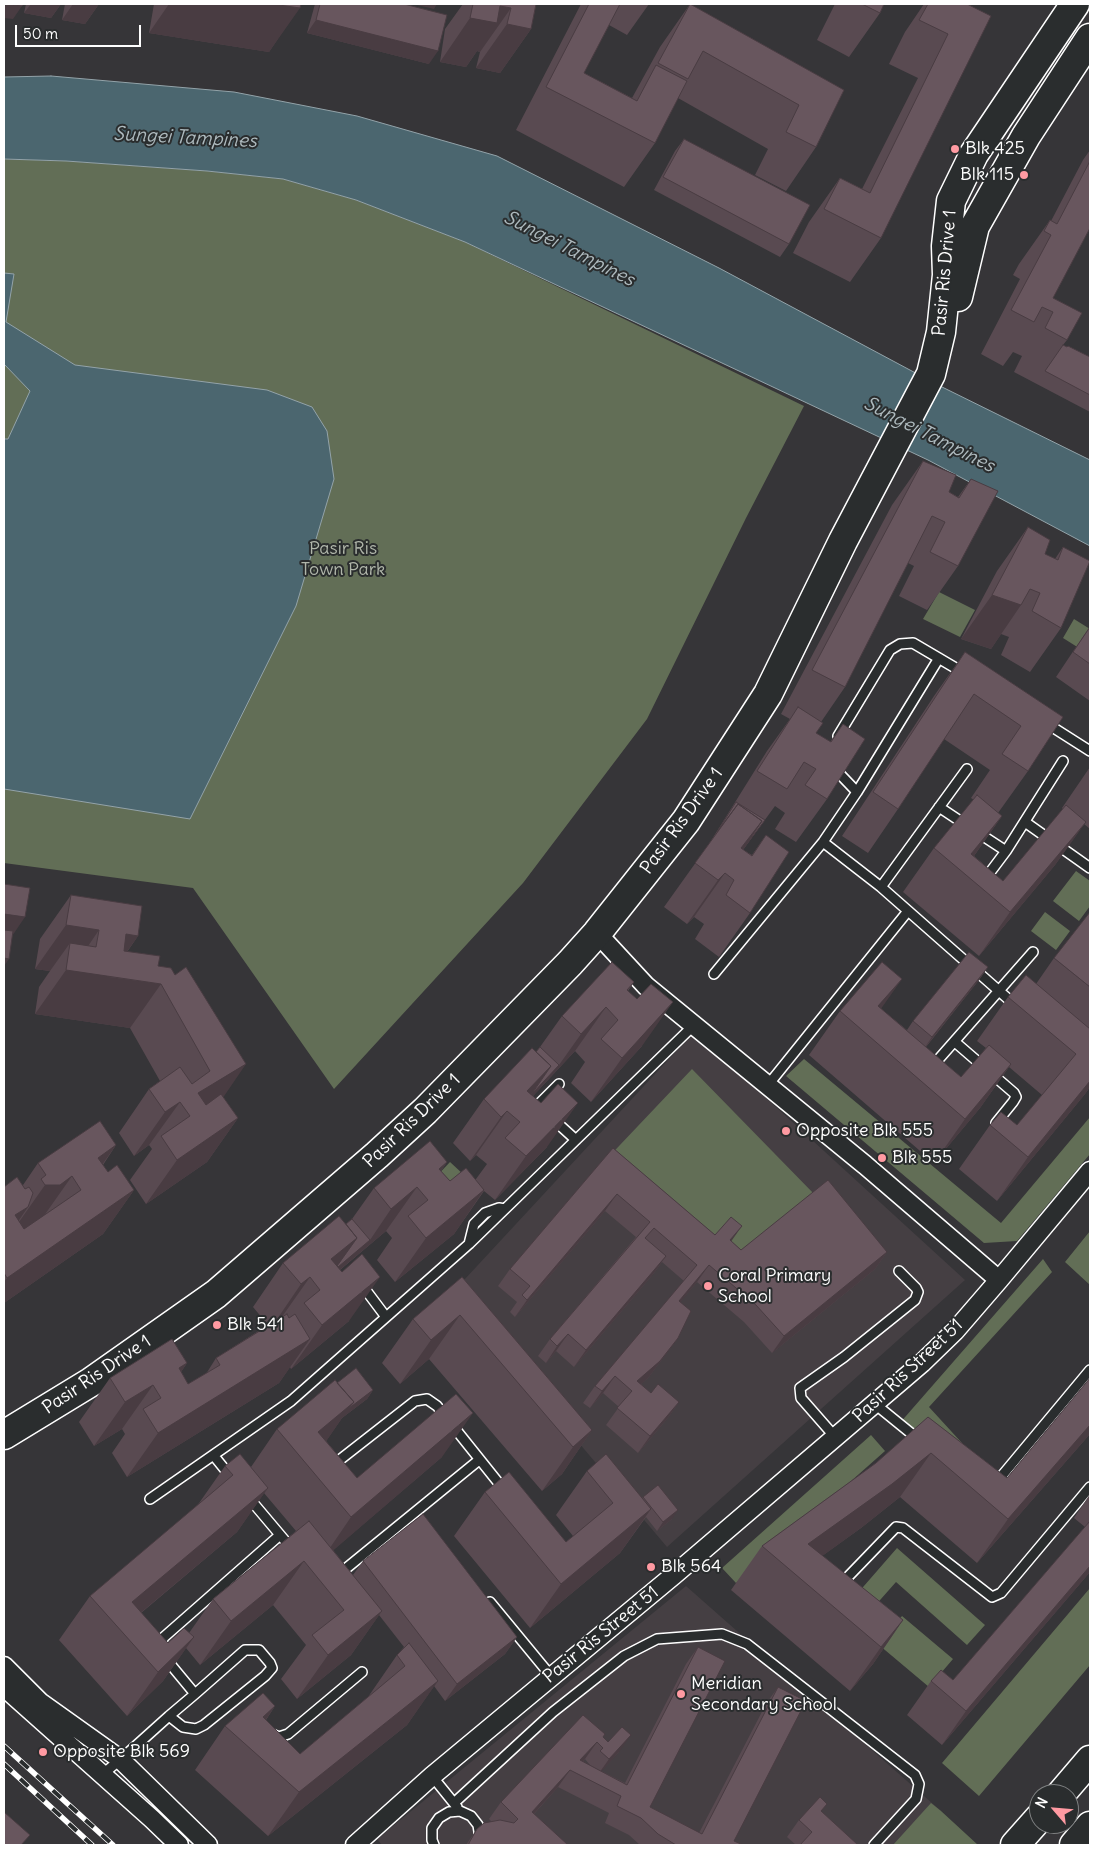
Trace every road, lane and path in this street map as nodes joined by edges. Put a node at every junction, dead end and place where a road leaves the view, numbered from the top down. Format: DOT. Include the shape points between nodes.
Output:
graph roads {
  1 [pos="1075,4"];
  2 [pos="1090,38"];
  3 [pos="935,376"];
  4 [pos="939,658"];
  5 [pos="971,678"];
  6 [pos="1036,717"];
  7 [pos="833,744"];
  8 [pos="1090,751"];
  9 [pos="831,757"];
  10 [pos="1063,761"];
  11 [pos="967,769"];
  12 [pos="857,792"];
  13 [pos="939,807"];
  14 [pos="1025,822"];
  15 [pos="823,842"];
  16 [pos="1006,852"];
  17 [pos="1090,868"];
  18 [pos="980,886"];
  19 [pos="881,887"];
  20 [pos="908,911"];
  21 [pos="601,938"];
  22 [pos="1033,952"];
  23 [pos="714,974"];
  24 [pos="998,991"];
  25 [pos="1020,1009"];
  26 [pos="692,1026"];
  27 [pos="955,1042"];
  28 [pos="919,1057"];
  29 [pos="559,1084"];
  30 [pos="768,1085"];
  31 [pos="538,1105"];
  32 [pos="523,1120"];
  33 [pos="988,1133"];
  34 [pos="576,1140"];
  35 [pos="1090,1171"];
  36 [pos="899,1271"];
  37 [pos="354,1275"];
  38 [pos="999,1280"];
  39 [pos="386,1316"];
  40 [pos="1090,1370"];
  41 [pos="875,1404"];
  42 [pos="4,1435"];
  43 [pos="836,1438"];
  44 [pos="928,1448"];
  45 [pos="4,1452"];
  46 [pos="214,1456"];
  47 [pos="479,1460"];
  48 [pos="337,1462"];
  49 [pos="1090,1487"];
  50 [pos="983,1491"];
  51 [pos="150,1498"];
  52 [pos="510,1498"];
  53 [pos="415,1512"];
  54 [pos="421,1519"];
  55 [pos="280,1535"];
  56 [pos="297,1555"];
  57 [pos="331,1577"];
  58 [pos="484,1595"];
  59 [pos="842,1596"];
  60 [pos="4,1666"];
  61 [pos="362,1672"];
  62 [pos="552,1676"];
  63 [pos="4,1688"];
  64 [pos="195,1694"];
  65 [pos="169,1716"];
  66 [pos="265,1727"];
  67 [pos="120,1759"];
  68 [pos="1090,1760"];
  69 [pos="102,1775"];
  70 [pos="432,1776"];
  71 [pos="1070,1784"];
  72 [pos="454,1803"];
  73 [pos="460,1811"];
  74 [pos="1090,1826"];
  75 [pos="1029,1829"];
  76 [pos="480,1838"];
  77 [pos="179,1845"];
  78 [pos="208,1845"];
  79 [pos="355,1845"];
  80 [pos="434,1845"];
  81 [pos="874,1845"];
  82 [pos="1015,1845"];
  83 [pos="1074,1845"];
  1 -- 3 [label="main road, Pasir Ris Drive 1" via="974,154 951,200 946,246 947,275"];
  2 -- 3 [label="main road, Pasir Ris Drive 1" via="1026,136 975,226 951,336"];
  3 -- 21 [label="main road, Pasir Ris Drive 1" via="778,693 739,761 648,890"];
  4 -- 5 [label="lane"];
  4 -- 7 [label="lane" via="913,643 900,644 890,650"];
  4 -- 12 [label="lane"];
  6 -- 8 [label="lane"];
  9 -- 12 [label="lane" via="836,773"];
  10 -- 14 [label="lane"];
  11 -- 13 [label="lane"];
  12 -- 15 [label="lane"];
  13 -- 16 [label="lane"];
  13 -- 19 [label="lane"];
  14 -- 16 [label="lane"];
  14 -- 17 [label="lane"];
  15 -- 19 [label="lane"];
  15 -- 23 [label="lane"];
  16 -- 18 [label="lane"];
  19 -- 20 [label="lane"];
  20 -- 24 [label="lane"];
  20 -- 30 [label="lane"];
  21 -- 26 [label="street" via="646,986"];
  21 -- 42 [label="main road, Pasir Ris Drive 1" via="425,1111 216,1294 90,1382"];
  21 -- 45 [label="main road, Pasir Ris Drive 1" via="458,1104 379,1179 267,1273 208,1317"];
  22 -- 24 [label="lane"];
  24 -- 25 [label="lane"];
  24 -- 27 [label="lane"];
  26 -- 30 [label="street"];
  26 -- 34 [label="lane"];
  27 -- 28 [label="lane" via="937,1062 926,1062"];
  27 -- 33 [label="lane" via="1016,1097"];
  29 -- 31 [label="lane"];
  30 -- 38 [label="street"];
  31 -- 32 [label="lane"];
  31 -- 34 [label="lane"];
  34 -- 39 [label="lane" via="469,1244"];
  35 -- 38 [label="street, Pasir Ris Street 51"];
  36 -- 43 [label="lane" via="916,1288 915,1300 800,1388 801,1398"];
  37 -- 39 [label="lane"];
  38 -- 41 [label="street, Pasir Ris Street 51" via="948,1337"];
  39 -- 46 [label="lane" via="290,1401"];
  40 -- 50 [label="lane" via="1080,1388 992,1488"];
  41 -- 43 [label="street, Pasir Ris Street 51"];
  41 -- 44 [label="lane"];
  43 -- 62 [label="street, Pasir Ris Street 51"];
  46 -- 51 [label="lane"];
  46 -- 55 [label="lane"];
  47 -- 48 [label="lane" via="437,1406 427,1398 415,1401"];
  47 -- 52 [label="lane"];
  47 -- 53 [label="lane"];
  49 -- 59 [label="lane" via="1001,1593 992,1597 903,1528 896,1528 835,1590"];
  53 -- 54 [label="lane"];
  53 -- 57 [label="lane" via="337,1576"];
  55 -- 56 [label="lane"];
  55 -- 64 [label="lane" via="160,1644 159,1651"];
  58 -- 62 [label="lane"];
  60 -- 67 [label="street" via="40,1702"];
  61 -- 66 [label="lane" via="288,1734 279,1737"];
  62 -- 70 [label="street, Pasir Ris Street 51"];
  63 -- 69 [label="street"];
  64 -- 65 [label="lane"];
  64 -- 65 [label="lane" via="245,1650 259,1650 272,1668 243,1702 196,1729 183,1727"];
  65 -- 67 [label="lane"];
  67 -- 69 [label="lane"];
  67 -- 78 [label="street"];
  68 -- 71 [label="main road"];
  69 -- 77 [label="street"];
  70 -- 72 [label="lane"];
  70 -- 79 [label="street, Pasir Ris Street 51"];
  72 -- 73 [label="lane"];
  72 -- 81 [label="lane" via="553,1712 624,1656 657,1639 722,1634 747,1644 915,1775 919,1784 916,1799"];
  73 -- 76 [label="lane" via="471,1816 478,1825"];
  73 -- 80 [label="lane" via="438,1818 432,1828"];
  74 -- 83 [label="main road"];
  75 -- 82 [label="main road"];
}
